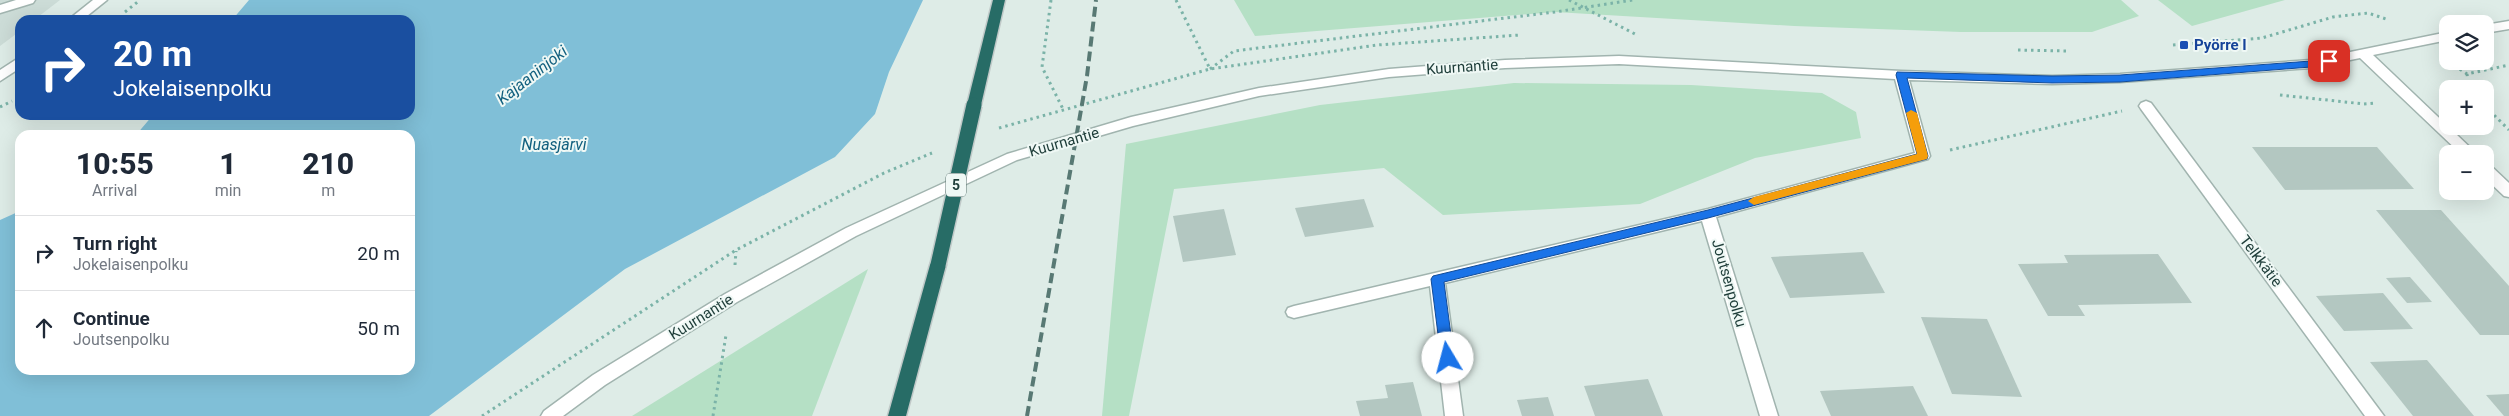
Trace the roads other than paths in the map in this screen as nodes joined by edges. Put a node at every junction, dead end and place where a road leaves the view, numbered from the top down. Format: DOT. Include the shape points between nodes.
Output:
graph roads {
  1 [pos="29,0"];
  2 [pos="101,0"];
  3 [pos="999,0"];
  4 [pos="0,9"];
  5 [pos="81,15"];
  6 [pos="2509,25"];
  7 [pos="2494,28"];
  8 [pos="2439,37"];
  9 [pos="2364,54"];
  10 [pos="15,65"];
  11 [pos="1901,75"];
  12 [pos="0,77"];
  13 [pos="2146,106"];
  14 [pos="2461,145"];
  15 [pos="2494,178"];
  16 [pos="2509,192"];
  17 [pos="1708,214"];
  18 [pos="1437,279"];
  19 [pos="1294,312"];
  20 [pos="550,416"];
  21 [pos="897,416"];
  22 [pos="1454,416"];
  23 [pos="1769,416"];
  24 [pos="2376,416"];
  1 -- 4 [label="street"];
  2 -- 5 [label="street"];
  3 -- 21 [label="highway, 5, bridge" via="938,265"];
  6 -- 7 [label="street"];
  8 -- 9 [label="street, Kuurnantie"];
  9 -- 11 [label="street, Kuurnantie" via="2311,64 2120,78 2052,80"];
  9 -- 14 [label="street"];
  10 -- 12 [label="street"];
  11 -- 17 [label="street" via="1923,156"];
  11 -- 20 [label="street, Kuurnantie" via="1619,60 1505,64 1389,73 1259,92 1131,122 1012,157 851,232 732,298 600,380"];
  13 -- 24 [label="street, Telkkätie"];
  15 -- 16 [label="street"];
  17 -- 18 [label="street"];
  17 -- 23 [label="street, Joutsenpolku"];
  18 -- 19 [label="street"];
  18 -- 22 [label="street"];
}
